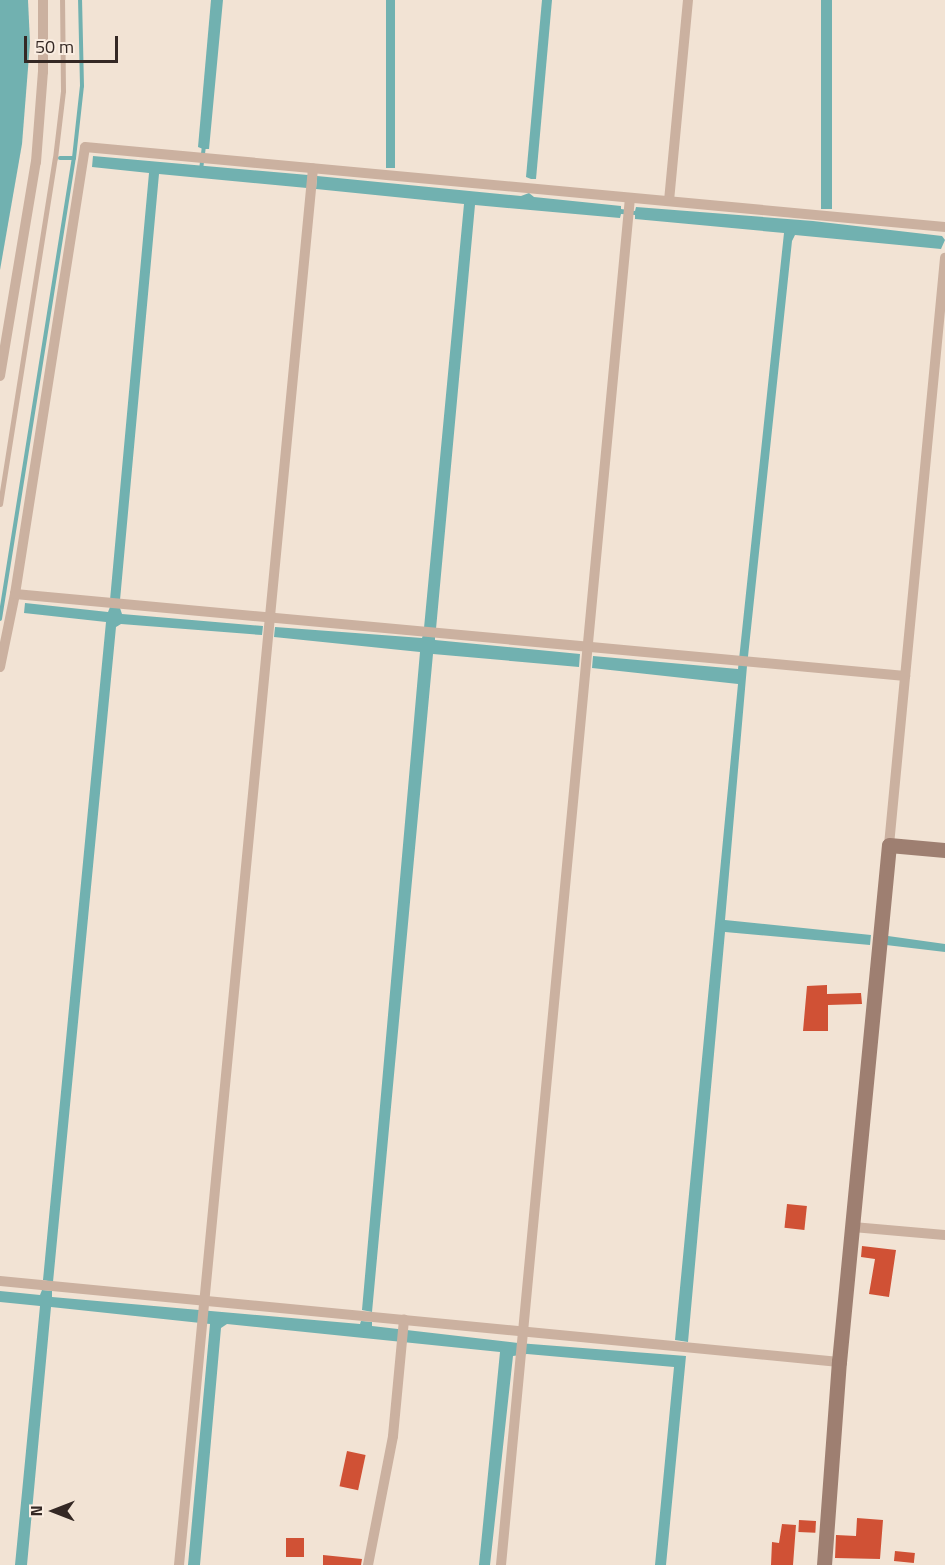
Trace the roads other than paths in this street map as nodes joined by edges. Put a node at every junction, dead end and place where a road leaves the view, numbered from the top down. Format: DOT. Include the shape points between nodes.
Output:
graph roads {
  1 [pos="43,0"];
  2 [pos="62,0"];
  3 [pos="688,0"];
  4 [pos="312,177"];
  5 [pos="669,201"];
  6 [pos="629,208"];
  7 [pos="945,227"];
  8 [pos="945,258"];
  9 [pos="0,376"];
  10 [pos="0,504"];
  11 [pos="15,594"];
  12 [pos="270,627"];
  13 [pos="586,657"];
  14 [pos="0,667"];
  15 [pos="904,676"];
  16 [pos="889,845"];
  17 [pos="945,850"];
  18 [pos="853,1227"];
  19 [pos="945,1235"];
  20 [pos="0,1281"];
  21 [pos="205,1305"];
  22 [pos="404,1323"];
  23 [pos="523,1337"];
  24 [pos="839,1362"];
  25 [pos="179,1565"];
  26 [pos="368,1565"];
  27 [pos="501,1565"];
  28 [pos="824,1565"];
  1 -- 9 [label="street" via="43,72 36,162"];
  2 -- 10 [label="lane" via="63,91 55,158"];
  3 -- 5 [label="street"];
  4 -- 6 [label="street" via="374,174 530,188"];
  4 -- 11 [label="street" via="203,158 85,147"];
  4 -- 12 [label="street"];
  5 -- 6 [label="street"];
  5 -- 7 [label="street"];
  6 -- 13 [label="street"];
  8 -- 15 [label="street"];
  11 -- 12 [label="street" via="116,604"];
  11 -- 14 [label="street"];
  12 -- 13 [label="street" via="429,632"];
  12 -- 21 [label="street"];
  13 -- 15 [label="street" via="738,662"];
  13 -- 23 [label="street"];
  15 -- 16 [label="street"];
  16 -- 17 [label="street"];
  16 -- 18 [label="street"];
  18 -- 19 [label="street"];
  18 -- 24 [label="street"];
  20 -- 21 [label="street"];
  21 -- 22 [label="street"];
  21 -- 25 [label="street"];
  22 -- 23 [label="street"];
  22 -- 26 [label="street" via="393,1436"];
  23 -- 24 [label="street" via="680,1346"];
  23 -- 27 [label="street"];
  24 -- 28 [label="street"];
}
